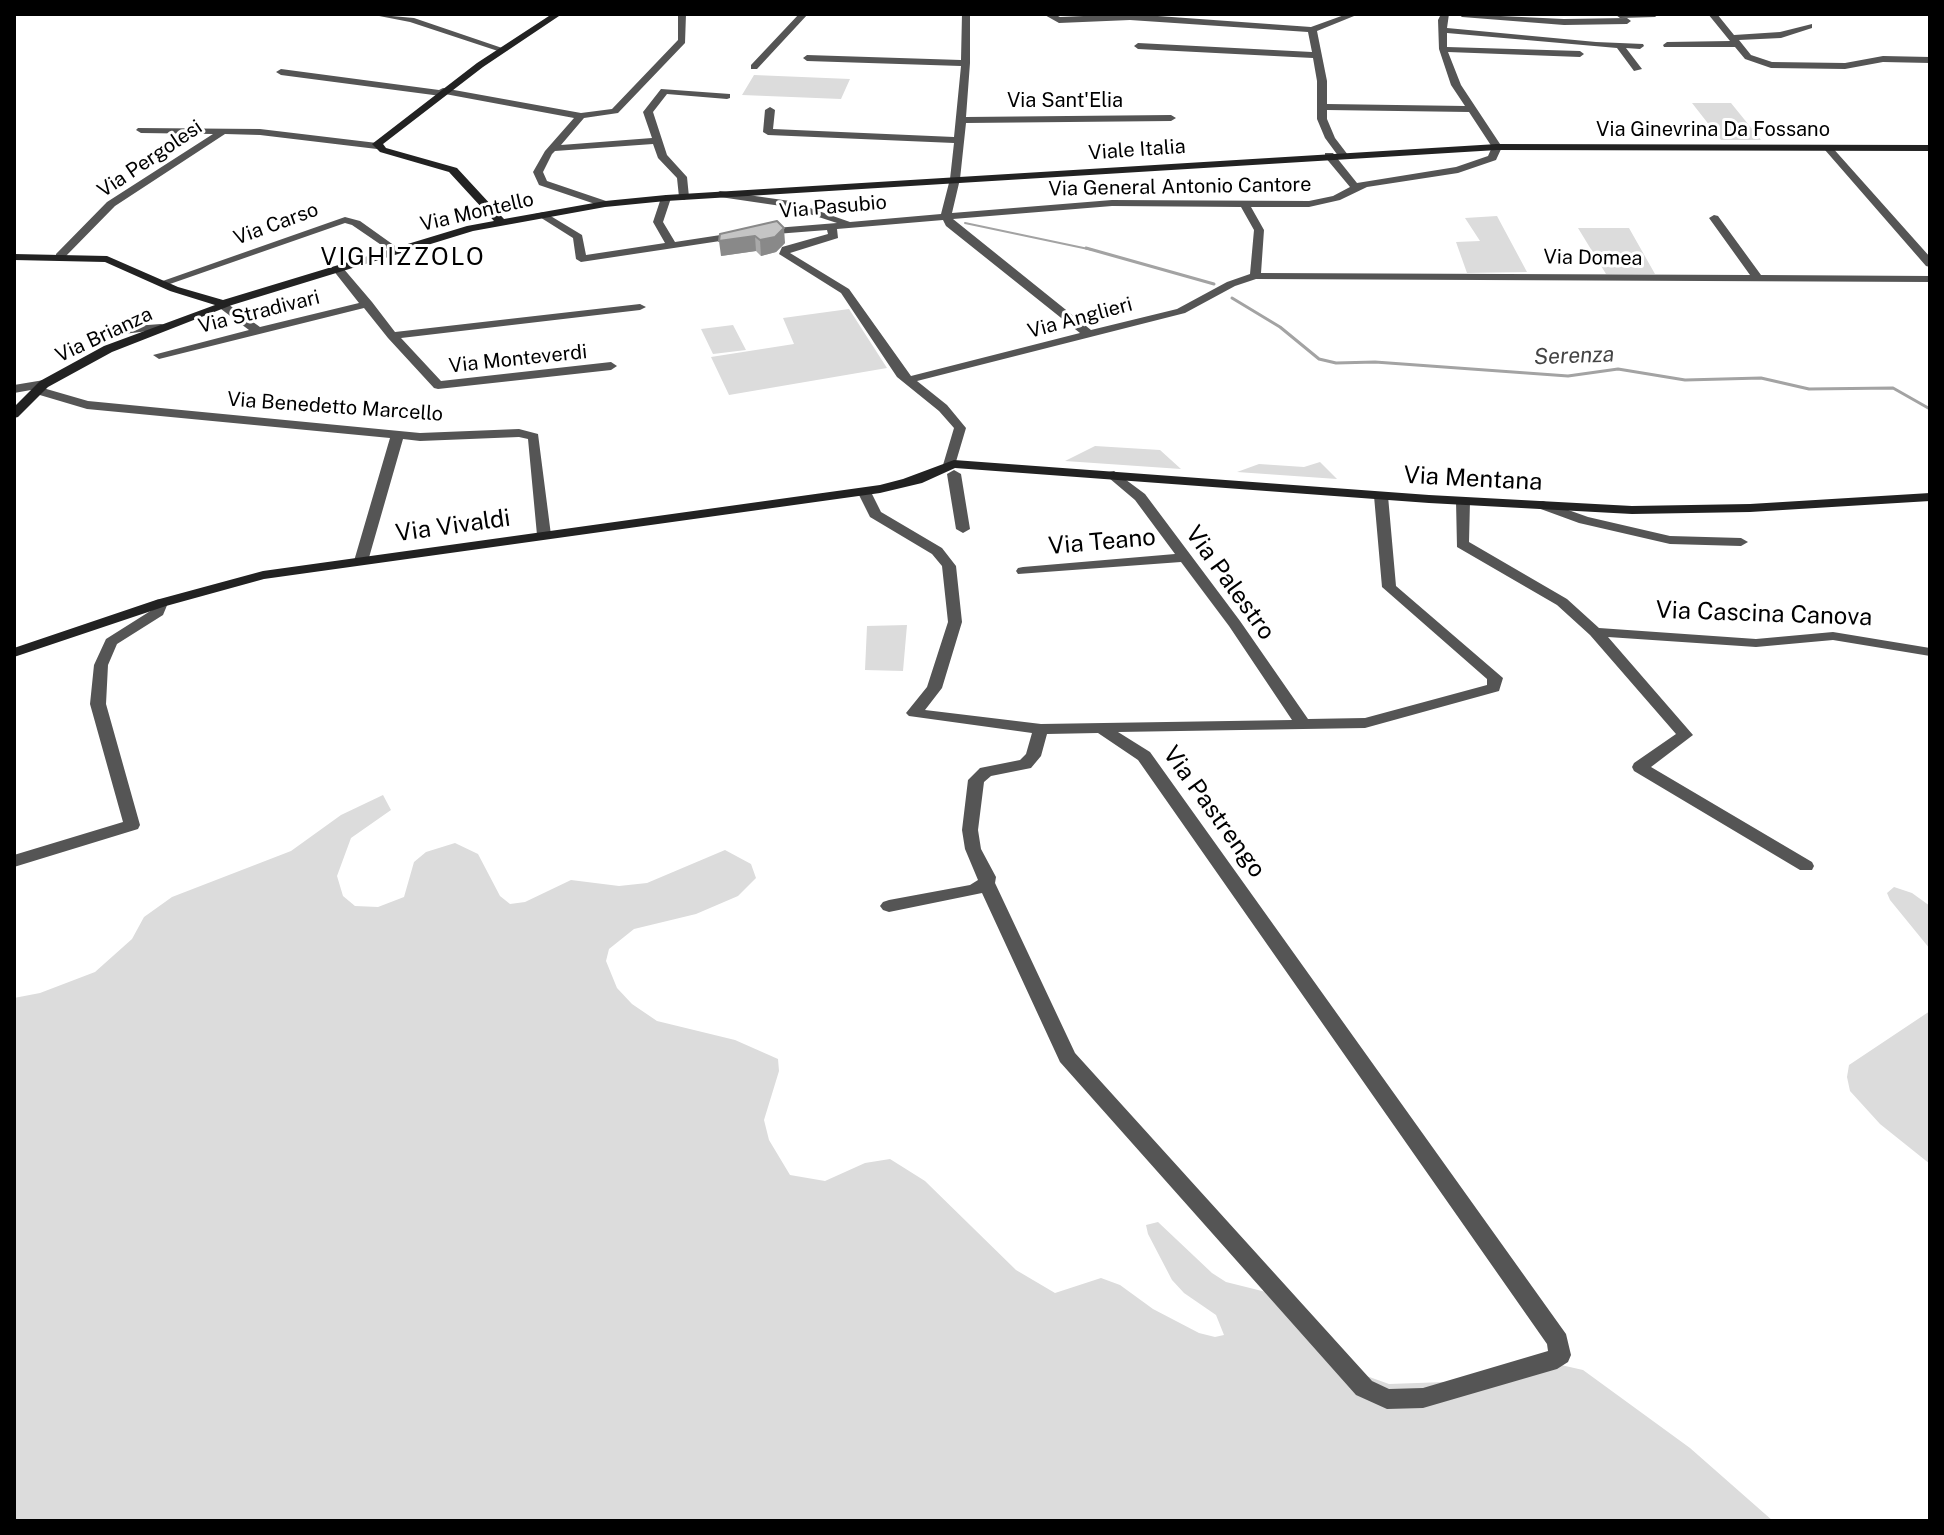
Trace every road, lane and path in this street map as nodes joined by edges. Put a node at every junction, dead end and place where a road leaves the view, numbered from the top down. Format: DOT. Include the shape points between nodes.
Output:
graph roads {
  1 [pos="373,14"];
  2 [pos="558,14"];
  3 [pos="682,14"];
  4 [pos="804,14"];
  5 [pos="966,14"];
  6 [pos="1047,14"];
  7 [pos="1355,14"];
  8 [pos="1445,14"];
  9 [pos="1462,14"];
  10 [pos="1655,14"];
  11 [pos="1712,14"];
  12 [pos="1622,17"];
  13 [pos="1599,21"];
  14 [pos="1809,26"];
  15 [pos="1572,27"];
  16 [pos="1312,30"];
  17 [pos="1442,30"];
  18 [pos="1733,41"];
  19 [pos="1573,43"];
  20 [pos="1615,45"];
  21 [pos="1667,45"];
  22 [pos="1138,46"];
  23 [pos="1640,46"];
  24 [pos="1443,49"];
  25 [pos="504,50"];
  26 [pos="1580,54"];
  27 [pos="1316,55"];
  28 [pos="807,58"];
  29 [pos="1930,60"];
  30 [pos="966,63"];
  31 [pos="754,67"];
  32 [pos="1637,69"];
  33 [pos="281,72"];
  34 [pos="442,92"];
  35 [pos="727,96"];
  36 [pos="1322,107"];
  37 [pos="1469,109"];
  38 [pos="770,110"];
  39 [pos="581,116"];
  40 [pos="1171,118"];
  41 [pos="960,120"];
  42 [pos="141,130"];
  43 [pos="229,131"];
  44 [pos="959,140"];
  45 [pos="656,141"];
  46 [pos="377,146"];
  47 [pos="1497,147"];
  48 [pos="554,148"];
  49 [pos="1828,148"];
  50 [pos="1930,148"];
  51 [pos="1329,155"];
  52 [pos="1343,155"];
  53 [pos="955,179"];
  54 [pos="1354,186"];
  55 [pos="719,194"];
  56 [pos="684,197"];
  57 [pos="666,198"];
  58 [pos="605,204"];
  59 [pos="1245,205"];
  60 [pos="540,214"];
  61 [pos="946,215"];
  62 [pos="1714,218"];
  63 [pos="501,222"];
  64 [pos="850,224"];
  65 [pos="831,225"];
  66 [pos="672,246"];
  67 [pos="397,251"];
  68 [pos="60,256"];
  69 [pos="14,257"];
  70 [pos="1930,264"];
  71 [pos="339,270"];
  72 [pos="1255,276"];
  73 [pos="1757,277"];
  74 [pos="1930,279"];
  75 [pos="163,283"];
  76 [pos="224,303"];
  77 [pos="368,304"];
  78 [pos="640,307"];
  79 [pos="161,327"];
  80 [pos="258,331"];
  81 [pos="107,332"];
  82 [pos="1089,334"];
  83 [pos="392,336"];
  84 [pos="159,355"];
  85 [pos="611,366"];
  86 [pos="908,380"];
  87 [pos="40,387"];
  88 [pos="14,389"];
  89 [pos="14,414"];
  90 [pos="398,433"];
  91 [pos="953,467"];
  92 [pos="1114,475"];
  93 [pos="864,491"];
  94 [pos="1381,496"];
  95 [pos="1930,497"];
  96 [pos="1463,501"];
  97 [pos="1543,505"];
  98 [pos="963,529"];
  99 [pos="544,535"];
  100 [pos="1741,542"];
  101 [pos="1185,557"];
  102 [pos="361,561"];
  103 [pos="1023,571"];
  104 [pos="161,603"];
  105 [pos="1595,632"];
  106 [pos="1930,652"];
  107 [pos="14,653"];
  108 [pos="1303,724"];
  109 [pos="1101,728"];
  110 [pos="1041,729"];
  111 [pos="14,861"];
  112 [pos="1806,866"];
  113 [pos="986,883"];
  114 [pos="889,906"];
  1 -- 25 [label="street" via="411,20"];
  2 -- 25 [label="street"];
  3 -- 39 [label="street" via="682,41 646,80 615,111"];
  4 -- 31 [label="street"];
  5 -- 30 [label="street"];
  6 -- 16 [label="street" via="1059,20 1130,17"];
  7 -- 16 [label="street"];
  8 -- 17 [label="street"];
  9 -- 13 [label="street"];
  10 -- 12 [label="street"];
  11 -- 18 [label="street"];
  12 -- 13 [label="street"];
  13 -- 20 [label="street"];
  14 -- 18 [label="street"];
  15 -- 19 [label="street"];
  16 -- 27 [label="street"];
  17 -- 19 [label="street"];
  17 -- 24 [label="street"];
  18 -- 21 [label="street"];
  18 -- 29 [label="street" via="1753,59 1781,66"];
  19 -- 20 [label="street"];
  20 -- 23 [label="street"];
  20 -- 32 [label="street"];
  22 -- 27 [label="street"];
  24 -- 26 [label="street"];
  24 -- 37 [label="street"];
  25 -- 34 [label="street"];
  27 -- 36 [label="street"];
  28 -- 30 [label="street"];
  30 -- 41 [label="street"];
  33 -- 34 [label="street"];
  34 -- 39 [label="street"];
  34 -- 46 [label="street"];
  35 -- 45 [label="street" via="664,91 648,112"];
  36 -- 37 [label="street"];
  36 -- 52 [label="street" via="1330,138"];
  37 -- 47 [label="street"];
  38 -- 44 [label="street" via="768,132"];
  39 -- 48 [label="street"];
  40 -- 41 [label="street, Via Sant'Elia"];
  41 -- 44 [label="street"];
  42 -- 43 [label="street"];
  43 -- 46 [label="street"];
  43 -- 68 [label="street, Via Pergolesi" via="209,138 111,204"];
  44 -- 53 [label="street"];
  45 -- 48 [label="street"];
  45 -- 56 [label="street" via="682,177"];
  46 -- 63 [label="street" via="453,170"];
  47 -- 49 [label="street, Via Ginevrina Da Fossano"];
  47 -- 52 [label="street, Viale Italia"];
  47 -- 54 [label="street, Via General Antonio Cantore" via="1492,158 1458,170"];
  48 -- 58 [label="street" via="538,172 543,183"];
  49 -- 50 [label="street, Via Ginevrina Da Fossano"];
  49 -- 70 [label="street"];
  51 -- 52 [label="street, Viale Italia"];
  51 -- 53 [label="street, Viale Italia"];
  51 -- 54 [label="street"];
  53 -- 55 [label="street, Viale Italia"];
  53 -- 61 [label="street"];
  54 -- 59 [label="street, Via General Antonio Cantore" via="1325,202"];
  55 -- 56 [label="street, Via Montello"];
  55 -- 64 [label="street" via="790,204"];
  56 -- 57 [label="street, Via Montello"];
  57 -- 58 [label="street, Via Montello"];
  57 -- 66 [label="street" via="658,222"];
  58 -- 60 [label="street, Via Montello"];
  59 -- 61 [label="street, Via General Antonio Cantore" via="1112,203"];
  59 -- 72 [label="street" via="1259,230"];
  60 -- 63 [label="street, Via Montello"];
  60 -- 66 [label="street, Via Pasubio" via="578,237 581,259"];
  61 -- 64 [label="street, Via Pasubio"];
  61 -- 82 [label="street" via="950,224"];
  62 -- 73 [label="street"];
  63 -- 67 [label="street, Via Montello"];
  64 -- 65 [label="street, Via Pasubio"];
  65 -- 66 [label="street, Via Pasubio"];
  65 -- 86 [label="street" via="834,236 786,249 784,254 845,291"];
  67 -- 71 [label="street, Via Montello"];
  67 -- 75 [label="street, Via Carso" via="345,220"];
  68 -- 69 [label="street"];
  68 -- 75 [label="street" via="107,259"];
  71 -- 76 [label="street, Via Montello"];
  71 -- 77 [label="street, Via Monteverdi"];
  72 -- 73 [label="street, Via Domea"];
  72 -- 82 [label="street, Via Anglieri" via="1181,311"];
  73 -- 74 [label="street, Via Domea"];
  75 -- 76 [label="street"];
  76 -- 79 [label="street, Via Brianza"];
  76 -- 80 [label="street"];
  77 -- 80 [label="street, Via Stradivari"];
  77 -- 83 [label="street, Via Monteverdi"];
  78 -- 83 [label="street"];
  79 -- 81 [label="street"];
  79 -- 87 [label="street, Via Brianza"];
  80 -- 84 [label="street, Via Stradivari"];
  82 -- 86 [label="street, Via Anglieri"];
  83 -- 85 [label="street, Via Monteverdi" via="438,385"];
  86 -- 91 [label="street" via="960,428"];
  87 -- 88 [label="street"];
  87 -- 89 [label="street, Via Brianza"];
  87 -- 90 [label="street, Via Benedetto Marcello" via="87,405"];
  90 -- 99 [label="street, Via Benedetto Marcello" via="534,437"];
  90 -- 102 [label="street"];
  91 -- 92 [label="street, Via Mentana"];
  91 -- 93 [label="street, Via Vivaldi"];
  91 -- 98 [label="street"];
  92 -- 94 [label="street, Via Mentana"];
  92 -- 101 [label="street, Via Palestro" via="1140,497"];
  93 -- 99 [label="street, Via Vivaldi"];
  93 -- 110 [label="street" via="875,514 937,551 949,566 955,622 934,688 914,713"];
  94 -- 96 [label="street, Via Mentana"];
  94 -- 108 [label="street, Via Pastrengo" via="1389,587 1495,678 1494,688 1365,723"];
  95 -- 97 [label="street, Via Mentana" via="1750,508"];
  96 -- 97 [label="street, Via Mentana"];
  96 -- 105 [label="street" via="1462,544 1562,602"];
  97 -- 100 [label="street" via="1670,540"];
  99 -- 102 [label="street, Via Vivaldi"];
  101 -- 103 [label="street, Via Teano"];
  101 -- 108 [label="street, Via Palestro"];
  102 -- 104 [label="street, Via Vivaldi" via="263,575"];
  104 -- 107 [label="street, Via Vivaldi"];
  104 -- 111 [label="street" via="158,612 111,642 101,665 98,704 132,825"];
  105 -- 106 [label="street, Via Cascina Canova" via="1756,643 1833,636"];
  105 -- 112 [label="street" via="1685,735 1640,767"];
  108 -- 109 [label="street, Via Pastrengo"];
  109 -- 110 [label="street"];
  109 -- 113 [label="street, Via Pastrengo" via="1144,756 1558,1341 1560,1355 1423,1398 1387,1399 1364,1388 1067,1057"];
  110 -- 113 [label="street" via="1025,764 980,774 976,780 970,830"];
  113 -- 114 [label="street" via="975,890"];
}
